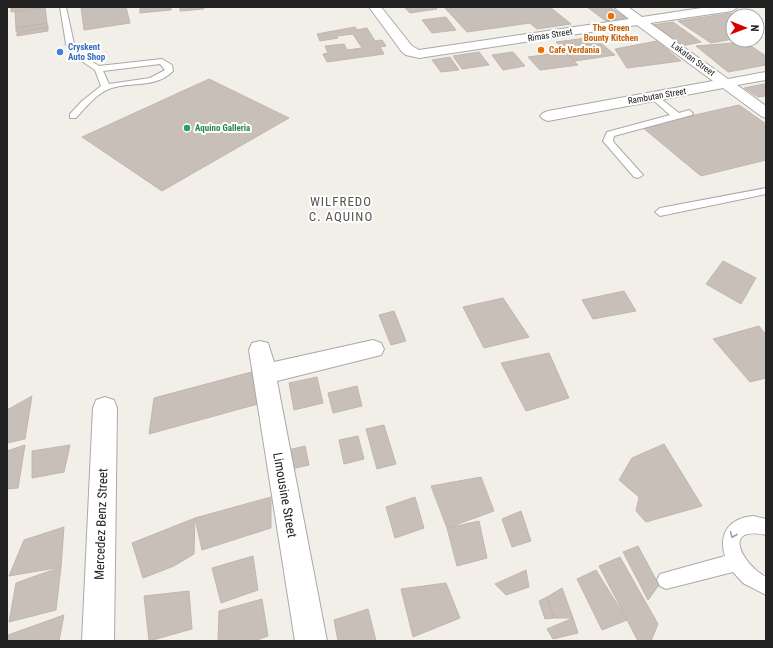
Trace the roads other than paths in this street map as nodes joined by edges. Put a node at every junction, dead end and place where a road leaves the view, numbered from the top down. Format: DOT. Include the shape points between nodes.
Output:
graph roads {
  1 [pos="63,7"];
  2 [pos="375,7"];
  3 [pos="620,7"];
  4 [pos="732,7"];
  5 [pos="640,21"];
  6 [pos="98,69"];
  7 [pos="766,76"];
  8 [pos="727,84"];
  9 [pos="106,87"];
  10 [pos="655,97"];
  11 [pos="689,113"];
  12 [pos="766,113"];
  13 [pos="676,115"];
  14 [pos="73,116"];
  15 [pos="548,116"];
  16 [pos="638,175"];
  17 [pos="766,191"];
  18 [pos="660,212"];
  19 [pos="373,349"];
  20 [pos="105,408"];
  21 [pos="766,527"];
  22 [pos="737,562"];
  23 [pos="666,580"];
  24 [pos="766,586"];
  25 [pos="98,641"];
  26 [pos="311,641"];
  1 -- 6 [label="lane" via="70,44 75,54"];
  2 -- 5 [label="street, Rimas Street" via="407,49 416,53"];
  3 -- 5 [label="street, Lakatan Street"];
  4 -- 5 [label="street, Rimas Street"];
  5 -- 8 [label="street, Lakatan Street"];
  6 -- 9 [label="lane"];
  6 -- 9 [label="lane" via="154,61 162,61 169,67 169,71 164,75 152,80"];
  7 -- 8 [label="street, Rambutan Street"];
  8 -- 10 [label="street, Rambutan Street"];
  8 -- 12 [label="street, Lakatan Street"];
  9 -- 14 [label="lane"];
  10 -- 13 [label="lane"];
  10 -- 15 [label="street, Rambutan Street"];
  11 -- 13 [label="lane"];
  13 -- 16 [label="lane" via="610,134 608,141 612,148"];
  17 -- 18 [label="lane"];
  19 -- 26 [label="street, Limousine Street" via="262,362"];
  20 -- 25 [label="street, Mercedez Benz Street"];
  21 -- 22 [label="lane, one-way" via="744,524 736,529 730,540 731,550"];
  22 -- 23 [label="lane"];
  22 -- 24 [label="lane" via="745,573"];
}
